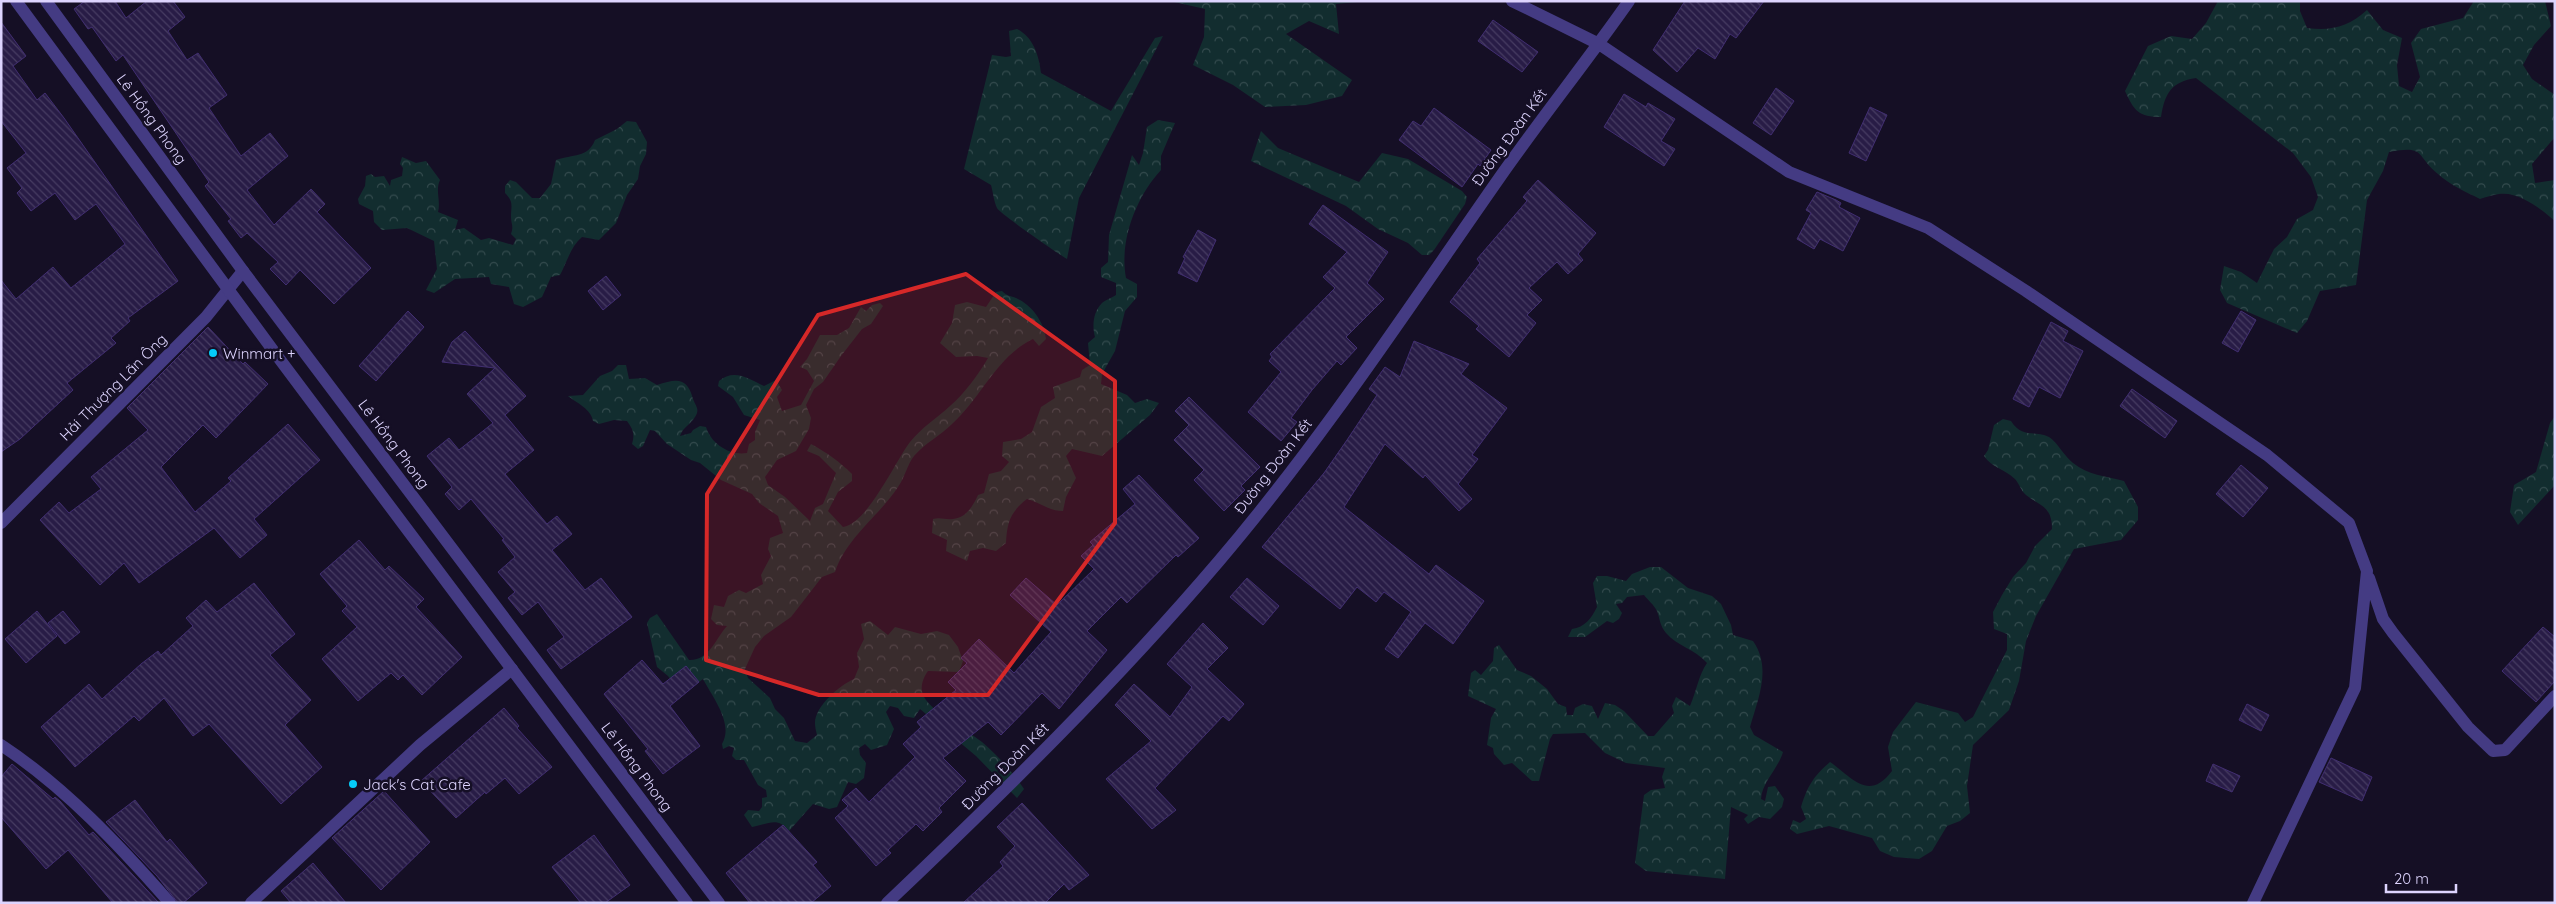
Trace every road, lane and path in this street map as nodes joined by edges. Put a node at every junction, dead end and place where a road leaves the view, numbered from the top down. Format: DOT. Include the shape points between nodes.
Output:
graph roads {
  1 [pos="16,1"];
  2 [pos="46,1"];
  3 [pos="1512,1"];
  4 [pos="1629,1"];
  5 [pos="1599,44"];
  6 [pos="244,271"];
  7 [pos="228,290"];
  8 [pos="1,523"];
  9 [pos="2367,571"];
  10 [pos="512,669"];
  11 [pos="2555,696"];
  12 [pos="1,745"];
  13 [pos="170,903"];
  14 [pos="251,903"];
  15 [pos="687,903"];
  16 [pos="719,903"];
  17 [pos="887,903"];
  18 [pos="2254,903"];
  1 -- 7 [label="street"];
  2 -- 6 [label="street, Lê Hồng Phong"];
  3 -- 5 [label="street"];
  4 -- 5 [label="street, Đường Đoàn Kết"];
  5 -- 9 [label="street" via="1789,172 1928,228 2267,455 2349,523"];
  5 -- 17 [label="street, Đường Đoàn Kết" via="1542,116 1367,371 1218,561 1078,716"];
  6 -- 7 [label="street, Hải Thượng Lãn Ông"];
  6 -- 16 [label="street, Lê Hồng Phong"];
  7 -- 8 [label="street, Hải Thượng Lãn Ông" via="206,317"];
  7 -- 10 [label="street"];
  9 -- 11 [label="street" via="2377,604 2392,633 2468,727 2493,751 2506,750"];
  9 -- 18 [label="street" via="2355,688"];
  10 -- 14 [label="street" via="420,745"];
  10 -- 15 [label="street"];
  12 -- 13 [label="street" via="62,793 130,858"];
}
